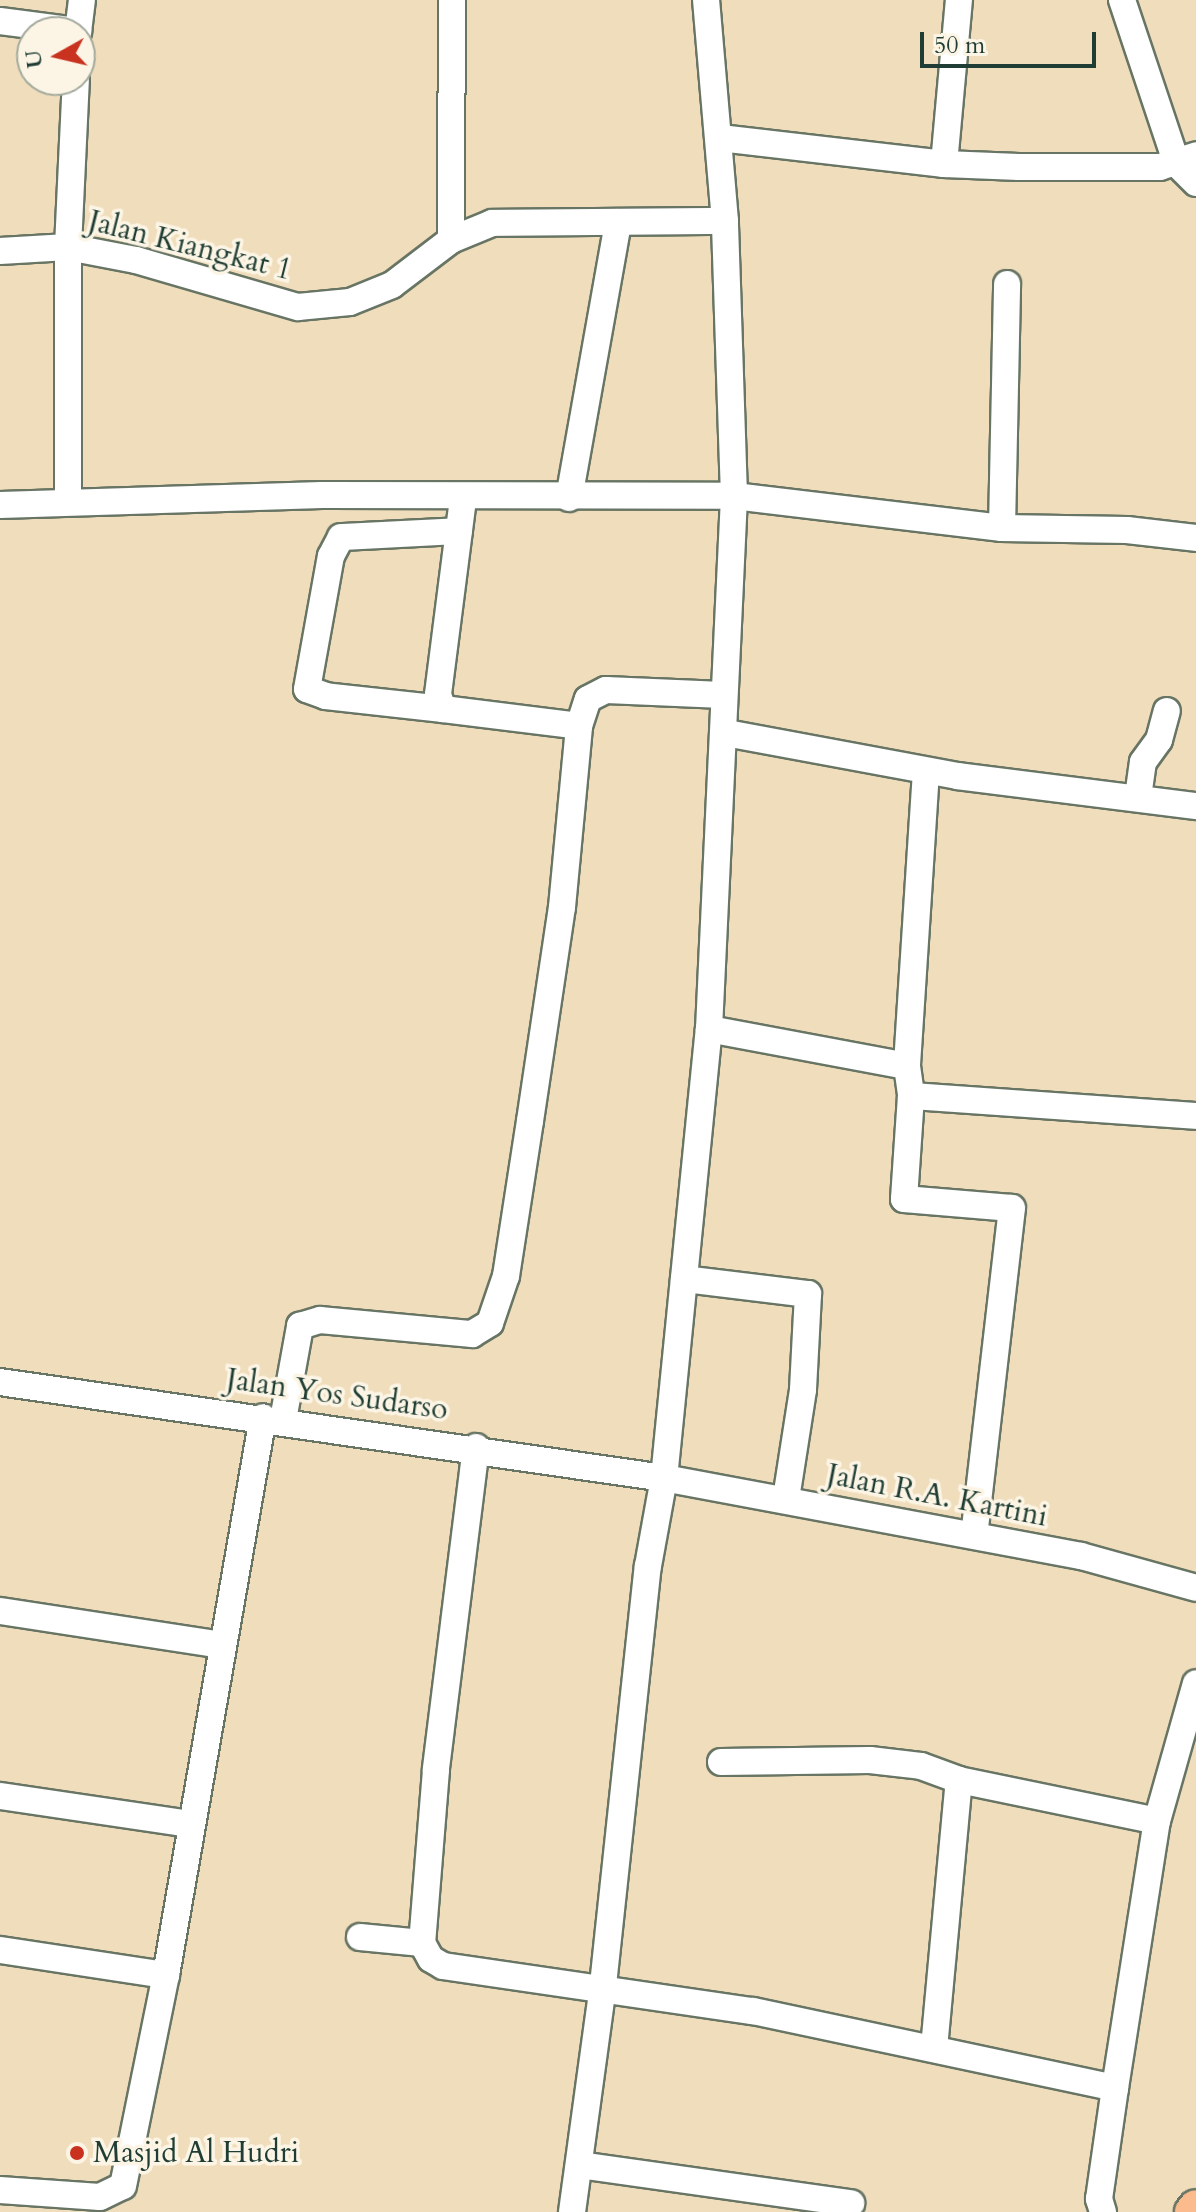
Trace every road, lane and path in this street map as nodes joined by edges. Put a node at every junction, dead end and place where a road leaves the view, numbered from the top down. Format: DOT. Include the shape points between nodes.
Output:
graph roads {
  1 [pos="452,0"];
  2 [pos="706,0"];
  3 [pos="959,0"];
  4 [pos="1122,0"];
  5 [pos="75,96"];
  6 [pos="720,138"];
  7 [pos="1187,159"];
  8 [pos="944,164"];
  9 [pos="1196,183"];
  10 [pos="725,221"];
  11 [pos="618,222"];
  12 [pos="451,240"];
  13 [pos="68,247"];
  14 [pos="0,251"];
  15 [pos="1007,284"];
  16 [pos="734,496"];
  17 [pos="569,498"];
  18 [pos="68,501"];
  19 [pos="0,505"];
  20 [pos="461,515"];
  21 [pos="1002,528"];
  22 [pos="1196,538"];
  23 [pos="723,695"];
  24 [pos="443,709"];
  25 [pos="1167,711"];
  26 [pos="579,726"];
  27 [pos="726,733"];
  28 [pos="926,771"];
  29 [pos="1138,797"];
  30 [pos="1196,806"];
  31 [pos="709,1029"];
  32 [pos="907,1066"];
  33 [pos="911,1096"];
  34 [pos="1196,1116"];
  35 [pos="684,1279"];
  36 [pos="0,1382"];
  37 [pos="273,1419"];
  38 [pos="476,1447"];
  39 [pos="664,1478"];
  40 [pos="786,1499"];
  41 [pos="974,1535"];
  42 [pos="1196,1588"];
  43 [pos="0,1611"];
  44 [pos="221,1645"];
  45 [pos="1196,1683"];
  46 [pos="721,1762"];
  47 [pos="959,1780"];
  48 [pos="0,1796"];
  49 [pos="1157,1821"];
  50 [pos="190,1824"];
  51 [pos="360,1937"];
  52 [pos="422,1943"];
  53 [pos="0,1950"];
  54 [pos="166,1975"];
  55 [pos="603,1985"];
  56 [pos="934,2048"];
  57 [pos="1115,2088"];
  58 [pos="579,2165"];
  59 [pos="0,2190"];
  60 [pos="851,2203"];
  61 [pos="1196,2207"];
  62 [pos="572,2212"];
  63 [pos="1103,2212"];
  64 [pos="1192,2212"];
  1 -- 12 [label="street"];
  2 -- 6 [label="street"];
  3 -- 8 [label="street"];
  4 -- 7 [label="street"];
  5 -- 13 [label="street"];
  6 -- 8 [label="street"];
  6 -- 10 [label="street"];
  7 -- 8 [label="street"];
  7 -- 9 [label="street"];
  10 -- 11 [label="street, Jalan Kiangkat 1"];
  10 -- 16 [label="street"];
  11 -- 12 [label="street, Jalan Kiangkat 1" via="492,223"];
  11 -- 17 [label="street"];
  12 -- 13 [label="street, Jalan Kiangkat 1" via="392,285 350,302 298,307 136,260"];
  13 -- 14 [label="street, Jalan Kiangkat 1"];
  13 -- 18 [label="street"];
  15 -- 21 [label="street"];
  16 -- 17 [label="street"];
  16 -- 21 [label="street"];
  16 -- 23 [label="street"];
  17 -- 20 [label="street"];
  18 -- 19 [label="street"];
  18 -- 20 [label="street" via="322,495"];
  20 -- 24 [label="street" via="438,695"];
  20 -- 24 [label="street" via="341,537 331,556 307,689 326,696"];
  21 -- 22 [label="street" via="1127,530"];
  23 -- 26 [label="street" via="606,690 588,699"];
  23 -- 27 [label="street"];
  24 -- 26 [label="street"];
  25 -- 29 [label="street" via="1155,748 1143,762"];
  26 -- 37 [label="street" via="562,907 506,1276 490,1323 472,1334 320,1320 300,1326"];
  27 -- 28 [label="street"];
  27 -- 31 [label="street"];
  28 -- 29 [label="street"];
  28 -- 32 [label="street"];
  29 -- 30 [label="street"];
  31 -- 32 [label="street"];
  31 -- 35 [label="street"];
  32 -- 33 [label="street"];
  33 -- 34 [label="street"];
  33 -- 41 [label="street" via="904,1199 1012,1208"];
  35 -- 39 [label="street"];
  35 -- 40 [label="street" via="808,1294 803,1390"];
  36 -- 37 [label="street, Jalan Yos Sudarso"];
  37 -- 38 [label="street, Jalan Yos Sudarso"];
  37 -- 44 [label="street"];
  38 -- 39 [label="street, Jalan Yos Sudarso"];
  38 -- 52 [label="street" via="436,1770"];
  39 -- 40 [label="street, Jalan R.A. Kartini"];
  39 -- 55 [label="street" via="648,1566"];
  40 -- 41 [label="street, Jalan R.A. Kartini"];
  41 -- 42 [label="street, Jalan R.A. Kartini"];
  43 -- 44 [label="street"];
  44 -- 50 [label="street"];
  45 -- 49 [label="street"];
  46 -- 47 [label="street" via="870,1760 921,1766"];
  47 -- 49 [label="street"];
  47 -- 56 [label="street"];
  48 -- 50 [label="street"];
  49 -- 57 [label="street"];
  50 -- 54 [label="street"];
  51 -- 52 [label="street"];
  52 -- 55 [label="street" via="431,1959 443,1966"];
  53 -- 54 [label="street"];
  54 -- 59 [label="street" via="123,2186 100,2197"];
  55 -- 56 [label="street"];
  55 -- 58 [label="street"];
  56 -- 57 [label="street"];
  57 -- 63 [label="street" via="1099,2199"];
  58 -- 60 [label="street"];
  58 -- 62 [label="street"];
  61 -- 64 [label="main road"];
}
